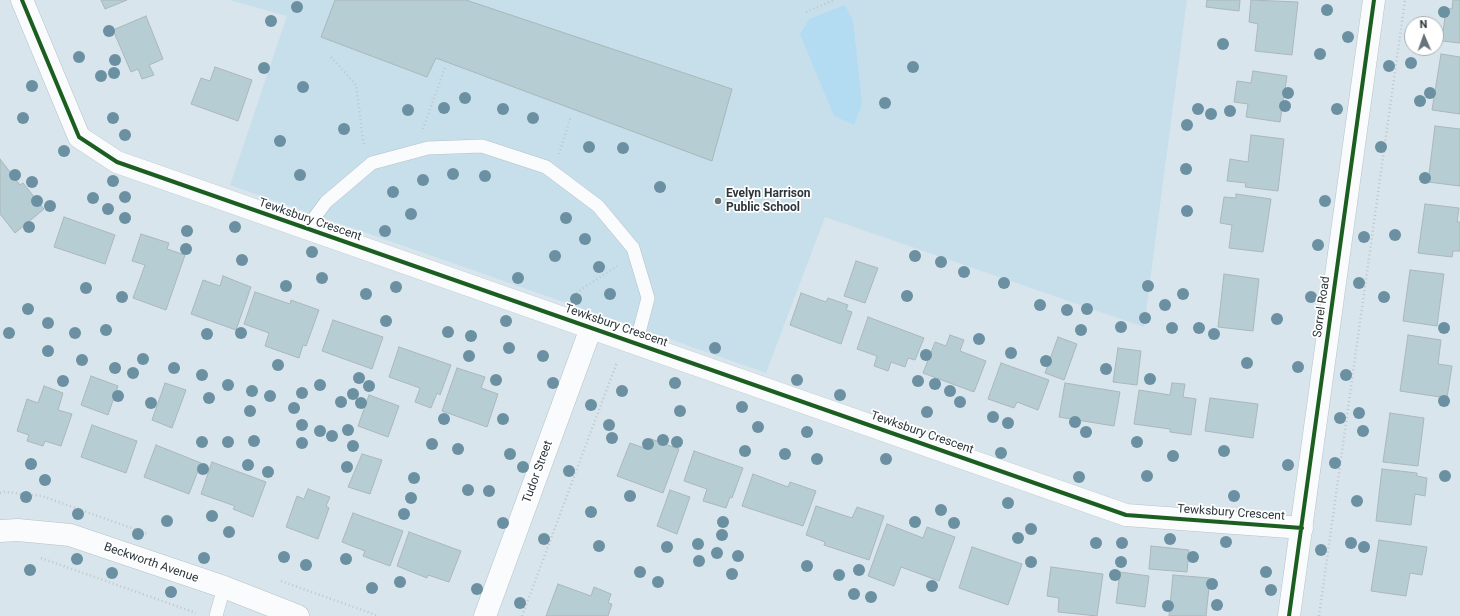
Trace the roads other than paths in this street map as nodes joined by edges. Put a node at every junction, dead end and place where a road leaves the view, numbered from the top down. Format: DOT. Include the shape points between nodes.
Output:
graph roads {
  1 [pos="22,0"];
  2 [pos="1374,0"];
  3 [pos="306,229"];
  4 [pos="591,328"];
  5 [pos="636,344"];
  6 [pos="1302,528"];
  7 [pos="0,531"];
  8 [pos="224,587"];
  9 [pos="216,616"];
  10 [pos="298,616"];
  11 [pos="485,616"];
  12 [pos="1289,616"];
  1 -- 3 [label="street, Tewksbury Crescent" via="79,137 117,162"];
  2 -- 6 [label="street, Sorrel Road"];
  3 -- 4 [label="street, Tewksbury Crescent"];
  3 -- 5 [label="lane" via="326,202 372,163 428,148 482,146 546,168 598,206 633,248 648,298"];
  4 -- 5 [label="street, Tewksbury Crescent"];
  4 -- 11 [label="street, Tudor Street"];
  5 -- 6 [label="street, Tewksbury Crescent" via="1126,515"];
  6 -- 12 [label="street, Sorrel Road"];
  7 -- 8 [label="street, Beckworth Avenue" via="18,530 70,535"];
  8 -- 9 [label="lane"];
  8 -- 10 [label="street, Beckworth Avenue"];
}
